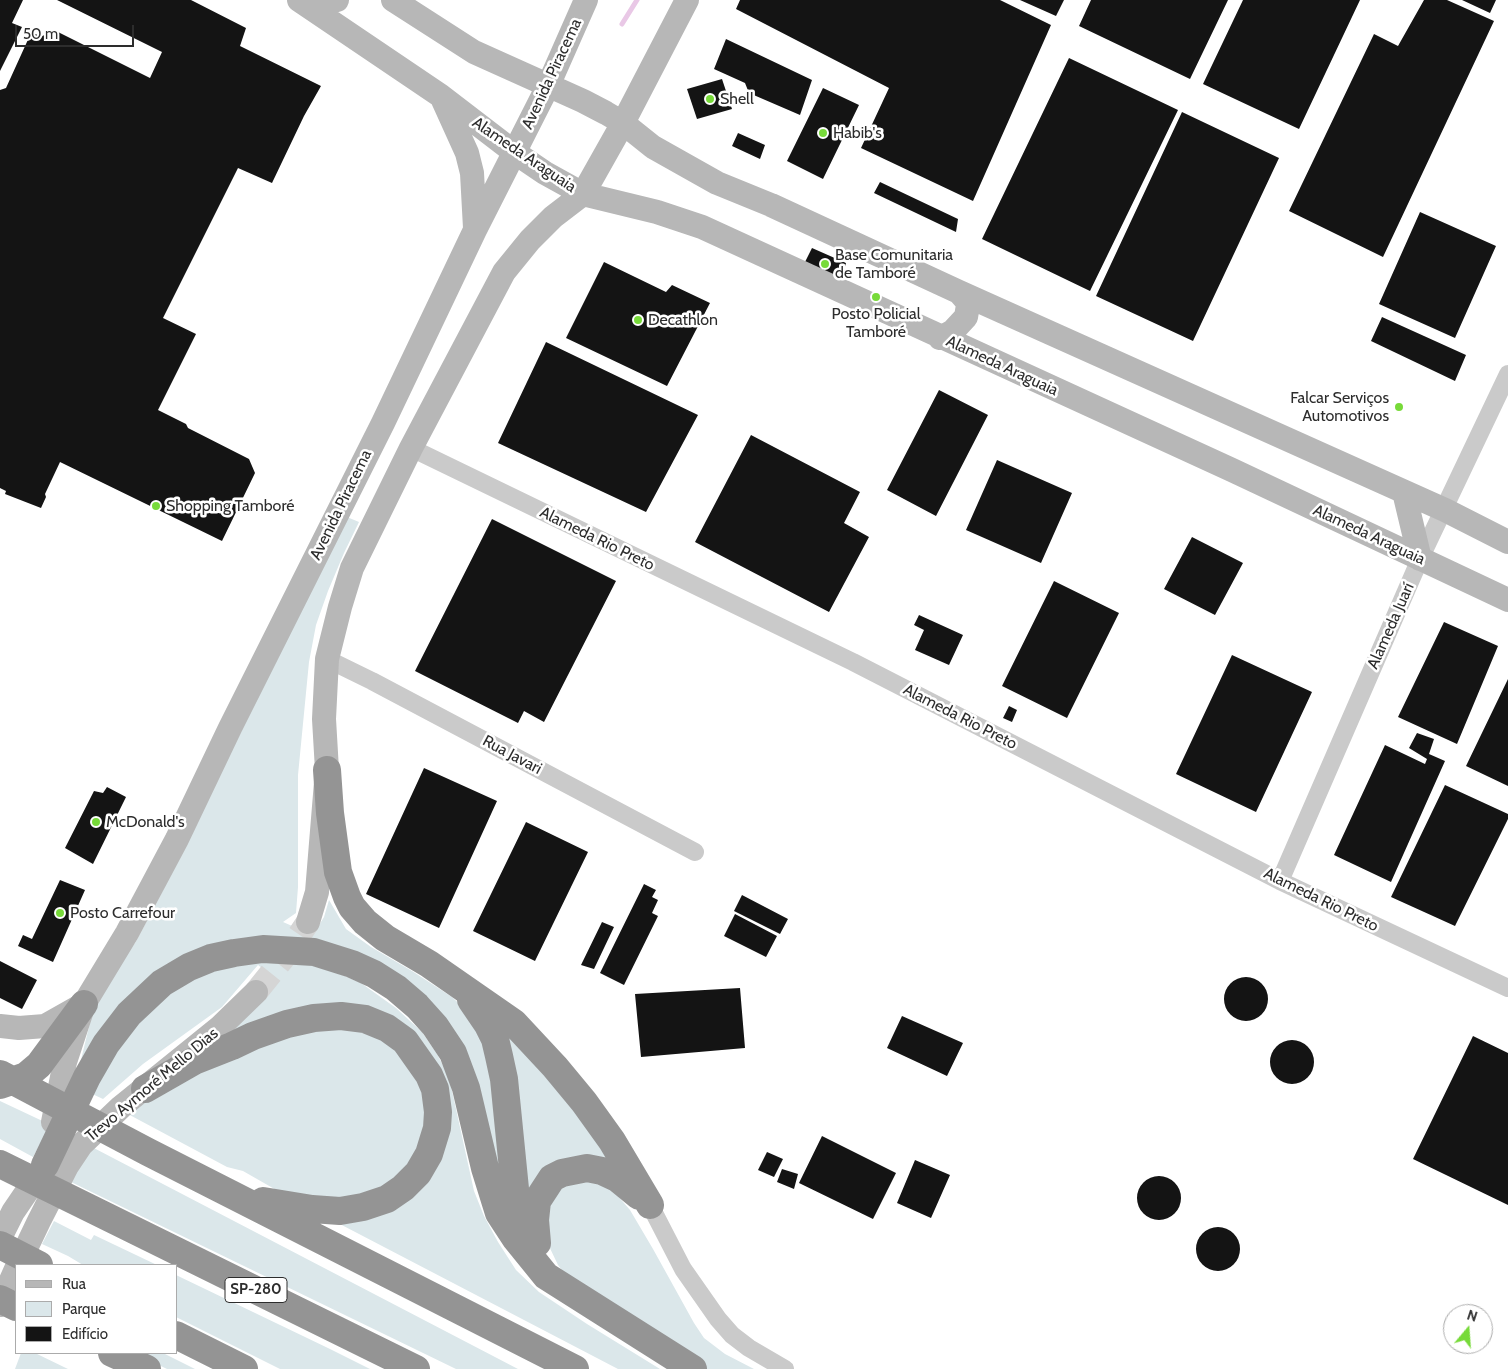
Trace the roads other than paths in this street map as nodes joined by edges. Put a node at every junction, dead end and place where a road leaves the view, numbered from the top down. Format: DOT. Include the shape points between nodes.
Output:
graph roads {
  1 [pos="299,0"];
  2 [pos="304,0"];
  3 [pos="337,0"];
  4 [pos="393,0"];
  5 [pos="586,0"];
  6 [pos="687,0"];
  7 [pos="548,86"];
  8 [pos="441,96"];
  9 [pos="623,123"];
  10 [pos="514,152"];
  11 [pos="583,194"];
  12 [pos="475,230"];
  13 [pos="959,292"];
  14 [pos="940,338"];
  15 [pos="1508,374"];
  16 [pos="411,448"];
  17 [pos="1404,492"];
  18 [pos="1445,510"];
  19 [pos="1508,542"];
  20 [pos="1420,559"];
  21 [pos="1508,600"];
  22 [pos="328,659"];
  23 [pos="327,770"];
  24 [pos="695,852"];
  25 [pos="1280,881"];
  26 [pos="308,922"];
  27 [pos="461,986"];
  28 [pos="1508,988"];
  29 [pos="256,992"];
  30 [pos="84,1004"];
  31 [pos="0,1026"];
  32 [pos="0,1074"];
  33 [pos="0,1085"];
  34 [pos="145,1089"];
  35 [pos="0,1164"];
  36 [pos="45,1166"];
  37 [pos="236,1196"];
  38 [pos="650,1206"];
  39 [pos="0,1238"];
  40 [pos="0,1245"];
  41 [pos="18,1264"];
  42 [pos="37,1264"];
  43 [pos="538,1266"];
  44 [pos="15,1272"];
  45 [pos="0,1299"];
  46 [pos="0,1305"];
  47 [pos="15,1306"];
  48 [pos="178,1336"];
  49 [pos="114,1354"];
  50 [pos="147,1369"];
  51 [pos="244,1369"];
  52 [pos="416,1369"];
  53 [pos="575,1369"];
  54 [pos="693,1369"];
  55 [pos="785,1369"];
  1 -- 8 [label="main road, Alameda Araguaia"];
  2 -- 3 [label="main road"];
  4 -- 7 [label="main road" via="474,52"];
  5 -- 7 [label="main road, Avenida Piracema"];
  6 -- 9 [label="main road"];
  7 -- 9 [label="main road"];
  7 -- 10 [label="main road, Avenida Piracema"];
  8 -- 10 [label="main road, Alameda Araguaia"];
  8 -- 12 [label="main road" via="468,160 474,190"];
  9 -- 11 [label="main road"];
  9 -- 13 [label="main road" via="653,147 717,183 772,205"];
  10 -- 11 [label="main road, Alameda Araguaia"];
  10 -- 12 [label="main road, Avenida Piracema"];
  11 -- 14 [label="main road, Alameda Araguaia" via="658,212 702,227"];
  11 -- 16 [label="main road" via="553,217 504,272"];
  12 -- 30 [label="main road, Avenida Piracema" via="178,839"];
  13 -- 14 [label="main road" via="968,305 966,317 953,331"];
  13 -- 17 [label="main road"];
  14 -- 20 [label="main road, Alameda Araguaia"];
  15 -- 18 [label="street, Alameda Juarí"];
  16 -- 22 [label="main road" via="352,568"];
  16 -- 25 [label="street, Alameda Rio Preto" via="853,662"];
  17 -- 18 [label="main road"];
  17 -- 20 [label="main road"];
  18 -- 19 [label="main road"];
  18 -- 20 [label="street, Alameda Juarí"];
  20 -- 21 [label="main road, Alameda Araguaia"];
  20 -- 25 [label="street, Alameda Juarí"];
  22 -- 23 [label="main road" via="324,719"];
  22 -- 24 [label="street, Rua Javari"];
  23 -- 26 [label="main road" via="316,892"];
  23 -- 27 [label="highway" via="338,872 352,908 385,938"];
  25 -- 28 [label="street, Alameda Rio Preto"];
  27 -- 38 [label="highway" via="514,1024 555,1067 612,1141"];
  27 -- 43 [label="highway" via="495,1039 504,1079 516,1199"];
  29 -- 34 [label="main road, Trevo Aymoré Mello Dias" via="220,1027"];
  30 -- 31 [label="main road" via="45,1026"];
  30 -- 33 [label="highway" via="40,1065 26,1076"];
  30 -- 36 [label="main road" via="65,1062"];
  32 -- 37 [label="highway"];
  34 -- 37 [label="highway" via="194,1062 253,1036 314,1018 341,1016 365,1019 388,1028 405,1040 430,1075 438,1112 429,1154 418,1173 402,1188 387,1199 340,1210 312,1209"];
  34 -- 41 [label="main road, Trevo Aymoré Mello Dias" via="81,1145 67,1166"];
  35 -- 52 [label="highway, SP-280"];
  36 -- 39 [label="main road" via="13,1212"];
  36 -- 43 [label="highway" via="106,1044 129,1014 162,983 212,958 234,952 263,949 314,952 374,974 396,988 435,1026 453,1053 466,1088 484,1168 499,1213"];
  37 -- 53 [label="highway"];
  38 -- 43 [label="highway" via="617,1178 602,1171 587,1168 552,1178 537,1201"];
  38 -- 55 [label="street" via="683,1269 718,1319 748,1348"];
  40 -- 42 [label="highway"];
  43 -- 54 [label="highway"];
  44 -- 46 [label="main road"];
  45 -- 47 [label="highway"];
  48 -- 51 [label="highway"];
  49 -- 50 [label="highway"];
}
